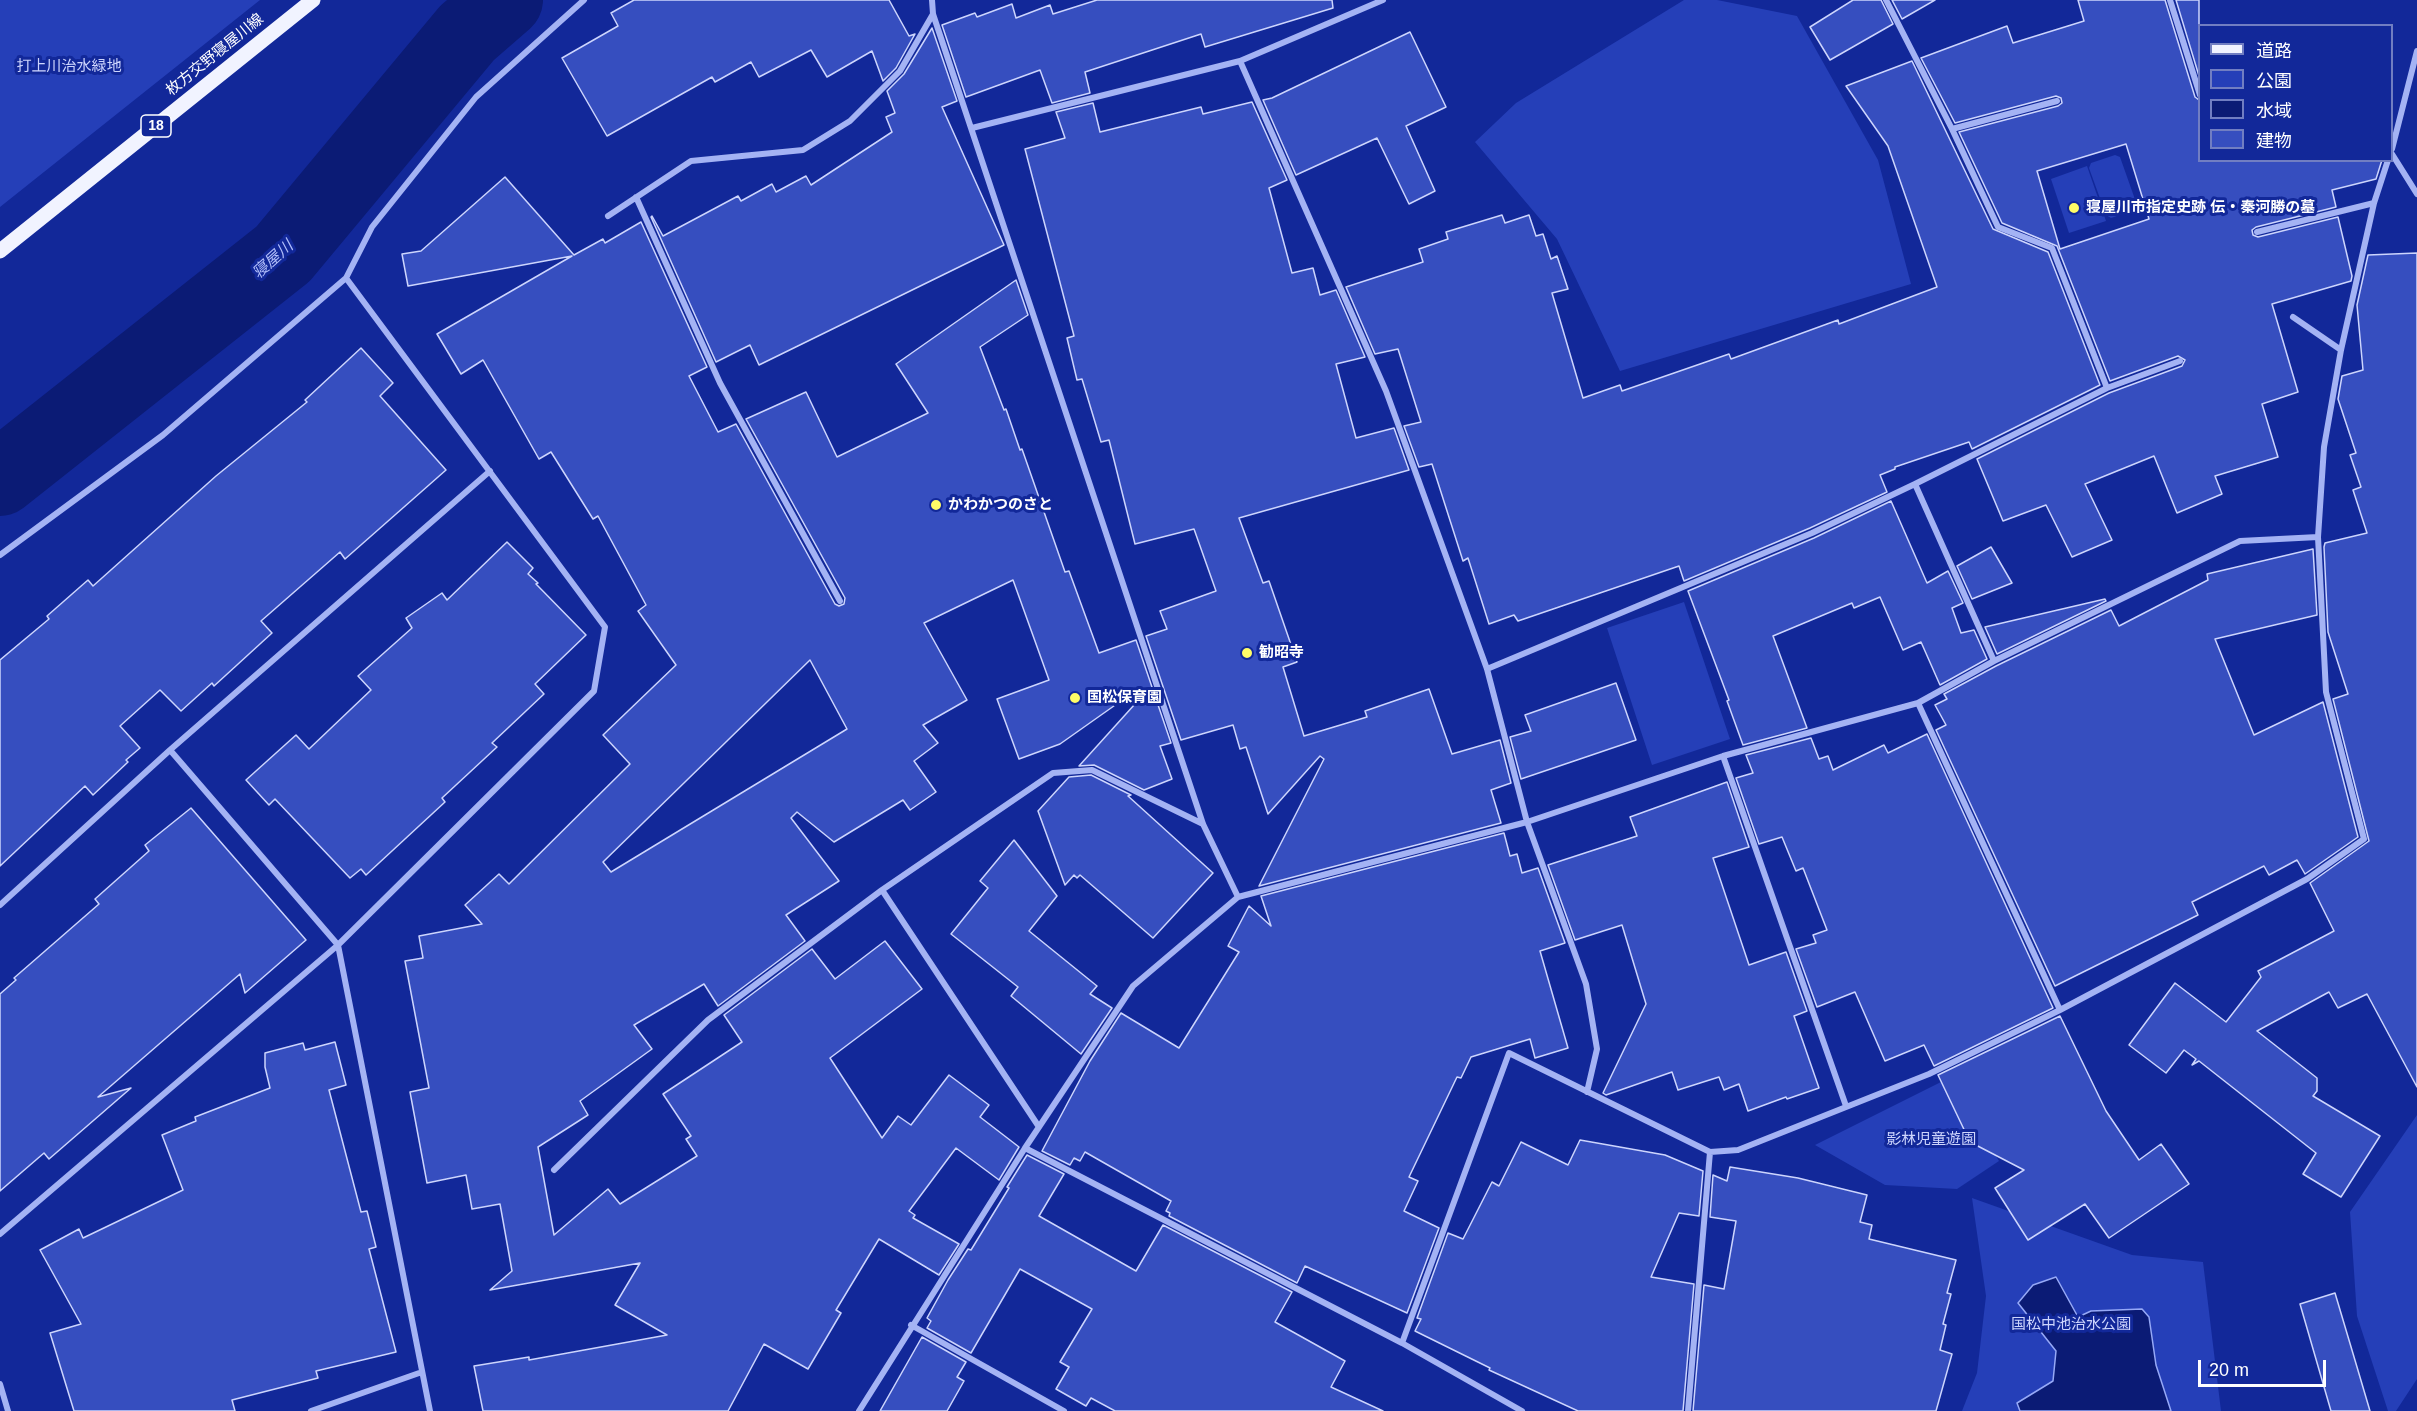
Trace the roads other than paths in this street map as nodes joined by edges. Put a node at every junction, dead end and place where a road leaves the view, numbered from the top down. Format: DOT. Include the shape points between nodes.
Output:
graph roads {
  1 [pos="313,0"];
  2 [pos="584,0"];
  3 [pos="932,0"];
  4 [pos="1383,0"];
  5 [pos="1886,0"];
  6 [pos="2170,0"];
  7 [pos="933,14"];
  8 [pos="2417,51"];
  9 [pos="1240,61"];
  10 [pos="2198,92"];
  11 [pos="2057,101"];
  12 [pos="972,128"];
  13 [pos="1952,129"];
  14 [pos="2393,143"];
  15 [pos="2393,154"];
  16 [pos="2387,162"];
  17 [pos="2417,194"];
  18 [pos="636,197"];
  19 [pos="2374,203"];
  20 [pos="608,216"];
  21 [pos="2257,232"];
  22 [pos="0,251"];
  23 [pos="346,279"];
  24 [pos="2293,317"];
  25 [pos="2341,350"];
  26 [pos="2180,361"];
  27 [pos="2107,388"];
  28 [pos="490,471"];
  29 [pos="1915,484"];
  30 [pos="2318,537"];
  31 [pos="0,555"];
  32 [pos="840,601"];
  33 [pos="1994,661"];
  34 [pos="1487,669"];
  35 [pos="1918,703"];
  36 [pos="170,750"];
  37 [pos="1723,756"];
  38 [pos="1527,822"];
  39 [pos="1203,824"];
  40 [pos="882,891"];
  41 [pos="1238,897"];
  42 [pos="0,904"];
  43 [pos="338,945"];
  44 [pos="2060,1010"];
  45 [pos="1587,1092"];
  46 [pos="1846,1106"];
  47 [pos="1039,1127"];
  48 [pos="1026,1148"];
  49 [pos="1710,1152"];
  50 [pos="554,1170"];
  51 [pos="0,1234"];
  52 [pos="911,1325"];
  53 [pos="1402,1343"];
  54 [pos="422,1372"];
  55 [pos="0,1384"];
  56 [pos="8,1411"];
  57 [pos="311,1411"];
  58 [pos="430,1411"];
  59 [pos="859,1411"];
  60 [pos="1064,1411"];
  61 [pos="1522,1411"];
  62 [pos="1688,1411"];
  1 -- 22 [label="main road, 枚方交野寝屋川線 / 18"];
  2 -- 23 [label="street" via="476,97 372,227"];
  3 -- 7 [label="street"];
  4 -- 9 [label="street"];
  5 -- 13 [label="street"];
  6 -- 10 [label="street"];
  7 -- 12 [label="street"];
  7 -- 18 [label="street" via="900,71 850,121 804,150 691,161"];
  8 -- 14 [label="street"];
  9 -- 12 [label="street"];
  9 -- 34 [label="street" via="1386,391"];
  11 -- 13 [label="street"];
  12 -- 39 [label="street"];
  13 -- 27 [label="street" via="1998,227 2052,248"];
  15 -- 17 [label="street"];
  16 -- 19 [label="street"];
  18 -- 20 [label="street"];
  18 -- 32 [label="street" via="720,383"];
  19 -- 21 [label="street"];
  19 -- 25 [label="street"];
  23 -- 28 [label="street"];
  23 -- 31 [label="street" via="163,435"];
  24 -- 25 [label="street"];
  25 -- 30 [label="street" via="2324,447"];
  26 -- 27 [label="street"];
  27 -- 29 [label="street"];
  28 -- 36 [label="street"];
  28 -- 43 [label="street" via="605,627 594,691"];
  29 -- 33 [label="street"];
  29 -- 34 [label="street" via="1812,533"];
  30 -- 33 [label="street" via="2240,541"];
  30 -- 44 [label="street" via="2326,692 2364,839 2307,879"];
  33 -- 35 [label="street"];
  34 -- 38 [label="street"];
  35 -- 37 [label="street"];
  35 -- 44 [label="street"];
  36 -- 42 [label="street"];
  36 -- 43 [label="street"];
  37 -- 38 [label="street"];
  37 -- 46 [label="street"];
  38 -- 41 [label="street"];
  38 -- 45 [label="street" via="1586,984 1597,1049"];
  39 -- 40 [label="street" via="1092,770 1053,773"];
  39 -- 41 [label="street"];
  40 -- 47 [label="street"];
  40 -- 50 [label="street" via="708,1020"];
  41 -- 47 [label="street" via="1132,986"];
  43 -- 51 [label="street"];
  43 -- 54 [label="street"];
  44 -- 46 [label="street" via="1929,1074"];
  45 -- 49 [label="street"];
  45 -- 53 [label="street" via="1509,1053"];
  46 -- 49 [label="street" via="1738,1150"];
  47 -- 48 [label="street"];
  48 -- 52 [label="street"];
  48 -- 53 [label="street"];
  49 -- 62 [label="street"];
  52 -- 59 [label="street"];
  52 -- 60 [label="street"];
  53 -- 61 [label="street"];
  54 -- 57 [label="street"];
  54 -- 58 [label="street"];
  55 -- 56 [label="street"];
}
